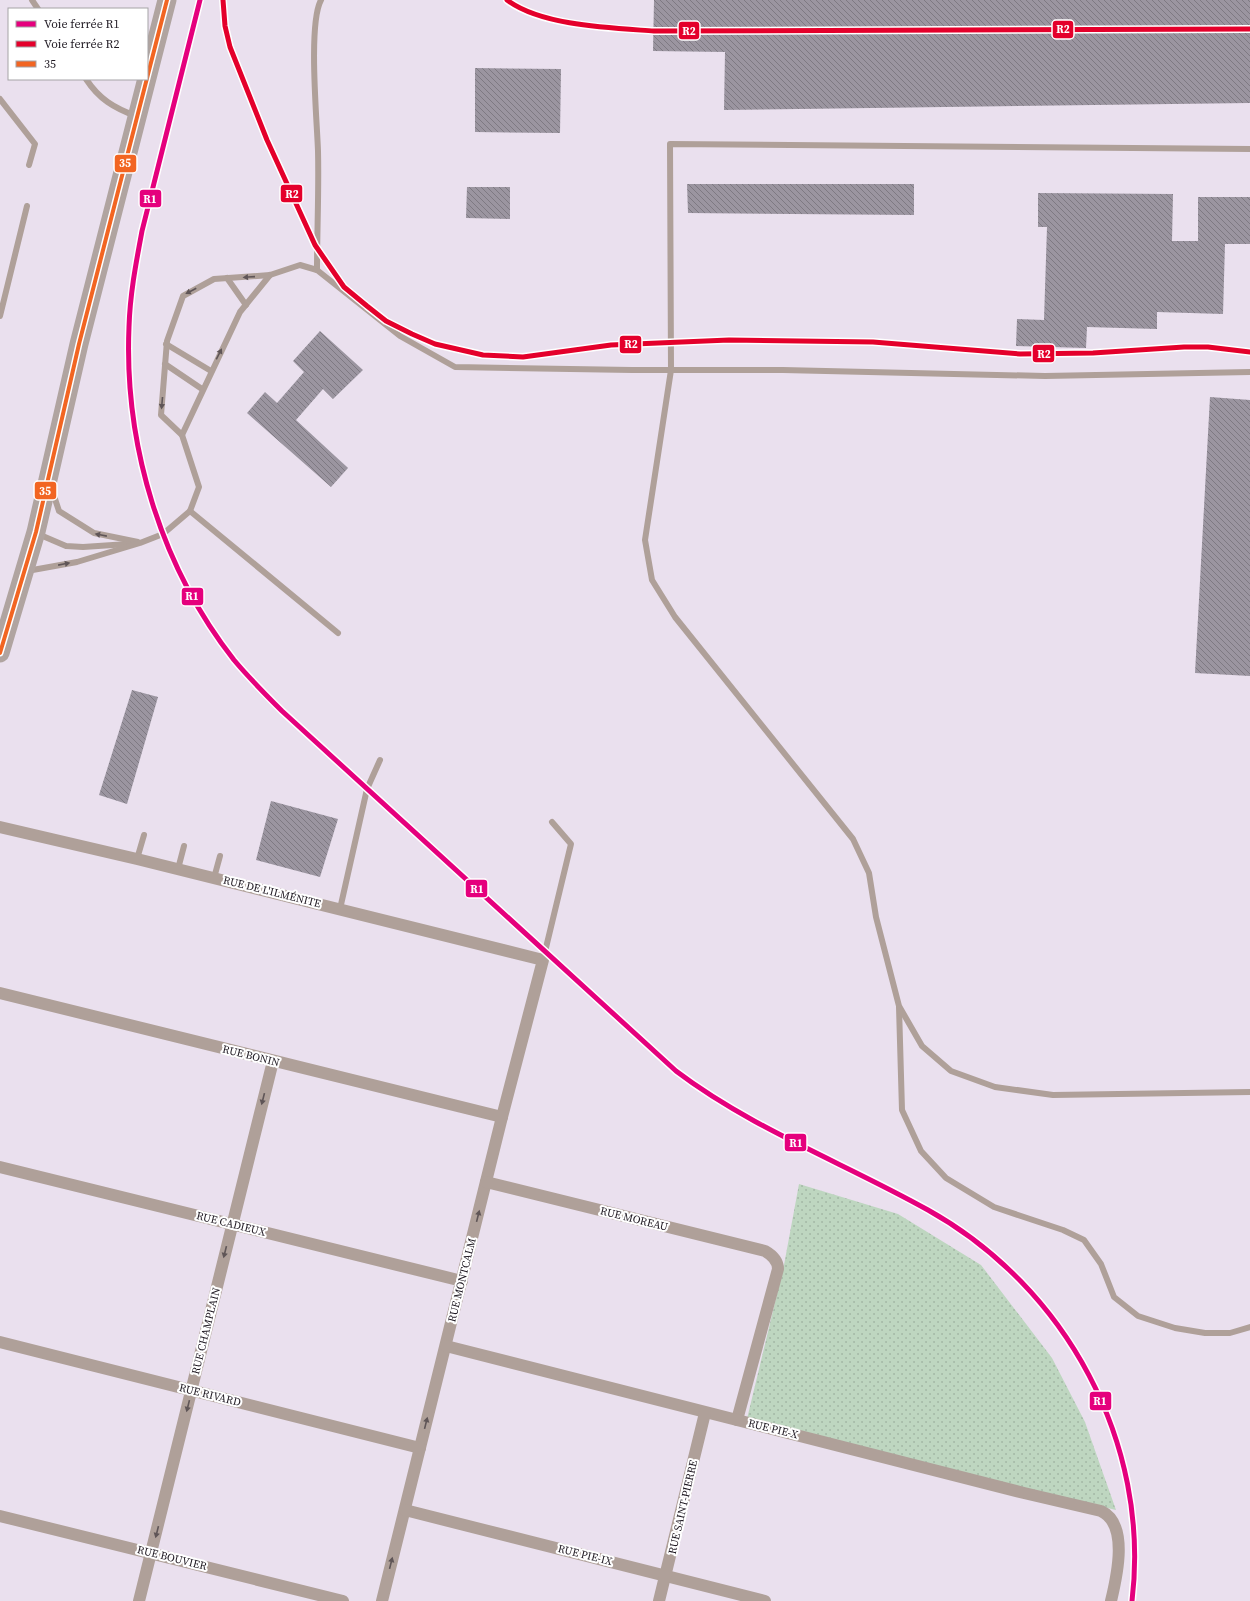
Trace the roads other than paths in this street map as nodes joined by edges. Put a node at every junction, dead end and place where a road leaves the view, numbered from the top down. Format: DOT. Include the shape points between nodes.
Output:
graph roads {
  1 [pos="167,0"];
  2 [pos="321,0"];
  3 [pos="148,76"];
  4 [pos="87,80"];
  5 [pos="147,80"];
  6 [pos="0,99"];
  7 [pos="138,116"];
  8 [pos="1250,150"];
  9 [pos="29,165"];
  10 [pos="27,206"];
  11 [pos="317,270"];
  12 [pos="270,275"];
  13 [pos="227,278"];
  14 [pos="246,305"];
  15 [pos="0,316"];
  16 [pos="166,344"];
  17 [pos="165,364"];
  18 [pos="671,370"];
  19 [pos="211,371"];
  20 [pos="1250,372"];
  21 [pos="202,389"];
  22 [pos="182,435"];
  23 [pos="52,466"];
  24 [pos="190,511"];
  25 [pos="36,532"];
  26 [pos="140,543"];
  27 [pos="26,571"];
  28 [pos="338,633"];
  29 [pos="0,653"];
  30 [pos="380,760"];
  31 [pos="552,822"];
  32 [pos="0,827"];
  33 [pos="144,835"];
  34 [pos="184,846"];
  35 [pos="220,856"];
  36 [pos="137,859"];
  37 [pos="178,869"];
  38 [pos="214,878"];
  39 [pos="340,909"];
  40 [pos="543,960"];
  41 [pos="0,993"];
  42 [pos="899,1006"];
  43 [pos="273,1061"];
  44 [pos="1250,1092"];
  45 [pos="502,1117"];
  46 [pos="0,1167"];
  47 [pos="486,1182"];
  48 [pos="232,1224"];
  49 [pos="462,1281"];
  50 [pos="1250,1327"];
  51 [pos="0,1342"];
  52 [pos="446,1346"];
  53 [pos="191,1390"];
  54 [pos="705,1413"];
  55 [pos="737,1420"];
  56 [pos="420,1448"];
  57 [pos="405,1510"];
  58 [pos="0,1516"];
  59 [pos="151,1553"];
  60 [pos="666,1576"];
  61 [pos="139,1601"];
  62 [pos="343,1601"];
  63 [pos="382,1601"];
  64 [pos="660,1601"];
  65 [pos="765,1601"];
  66 [pos="1111,1601"];
  1 -- 3 [label="main road"];
  2 -- 11 [label="lane" via="315,31"];
  4 -- 7 [label="lane" via="95,93 109,104"];
  5 -- 7 [label="main road"];
  6 -- 9 [label="lane" via="35,144"];
  7 -- 23 [label="main road"];
  8 -- 18 [label="lane" via="670,144"];
  10 -- 15 [label="lane"];
  11 -- 12 [label="lane" via="300,265"];
  11 -- 18 [label="lane" via="400,336 454,367"];
  12 -- 13 [label="lane, one-way"];
  12 -- 14 [label="lane"];
  13 -- 14 [label="lane"];
  13 -- 16 [label="lane, one-way" via="214,279 183,296"];
  19 -- 14 [label="lane, one-way" via="240,312"];
  16 -- 17 [label="lane"];
  16 -- 19 [label="lane"];
  17 -- 21 [label="lane"];
  17 -- 22 [label="lane, one-way" via="161,415"];
  18 -- 20 [label="lane" via="1045,376"];
  18 -- 42 [label="lane" via="645,540 652,580 675,617 853,839 869,874 876,917"];
  19 -- 21 [label="lane"];
  21 -- 22 [label="lane"];
  22 -- 24 [label="lane" via="199,487"];
  23 -- 25 [label="main road"];
  26 -- 23 [label="lane, one-way" via="94,533 59,511 52,492"];
  24 -- 26 [label="lane" via="163,534"];
  24 -- 28 [label="lane"];
  25 -- 26 [label="lane" via="66,546"];
  25 -- 27 [label="main road"];
  27 -- 26 [label="lane, one-way" via="76,562"];
  27 -- 29 [label="main road"];
  30 -- 39 [label="lane" via="367,789"];
  31 -- 40 [label="lane" via="571,844"];
  32 -- 36 [label="street, RUE DE L'ILMÉNITE"];
  33 -- 36 [label="lane"];
  34 -- 37 [label="lane"];
  35 -- 38 [label="lane"];
  36 -- 37 [label="street, RUE DE L'ILMÉNITE"];
  37 -- 38 [label="street, RUE DE L'ILMÉNITE"];
  38 -- 39 [label="street, RUE DE L'ILMÉNITE"];
  39 -- 40 [label="street, RUE DE L'ILMÉNITE"];
  40 -- 45 [label="street, RUE MONTCALM"];
  41 -- 43 [label="street, RUE BONIN"];
  42 -- 44 [label="lane" via="922,1046 951,1071 995,1087 1053,1095"];
  42 -- 50 [label="lane" via="902,1110 921,1151 946,1178 994,1207 1063,1230 1084,1240 1101,1264 1114,1297 1138,1316 1175,1328 1205,1333 1230,1332"];
  43 -- 45 [label="street, RUE BONIN"];
  43 -- 48 [label="street, RUE CHAMPLAIN, one-way"];
  45 -- 47 [label="street, RUE MONTCALM"];
  46 -- 48 [label="street, RUE CADIEUX"];
  49 -- 47 [label="street, RUE MONTCALM, one-way"];
  47 -- 55 [label="street, RUE MOREAU" via="765,1251 778,1263"];
  48 -- 49 [label="street, RUE CADIEUX"];
  48 -- 53 [label="street, RUE CHAMPLAIN, one-way"];
  49 -- 52 [label="street, RUE MONTCALM"];
  51 -- 53 [label="street, RUE RIVARD"];
  52 -- 54 [label="street, RUE PIE-X"];
  56 -- 52 [label="street, RUE MONTCALM, one-way"];
  53 -- 56 [label="street, RUE RIVARD"];
  53 -- 59 [label="street, RUE CHAMPLAIN, one-way"];
  54 -- 55 [label="street, RUE PIE-X"];
  54 -- 60 [label="street, RUE SAINT-PIERRE"];
  55 -- 66 [label="street, RUE PIE-X" via="1101,1510 1113,1520 1118,1538"];
  56 -- 57 [label="street, RUE MONTCALM"];
  57 -- 60 [label="street, RUE PIE-IX"];
  63 -- 57 [label="street, RUE MONTCALM, one-way"];
  58 -- 59 [label="street, RUE BOUVIER"];
  59 -- 61 [label="street, RUE CHAMPLAIN"];
  59 -- 62 [label="street, RUE BOUVIER"];
  60 -- 64 [label="street, RUE SAINT-PIERRE"];
  60 -- 65 [label="street, RUE PIE-IX"];
}
